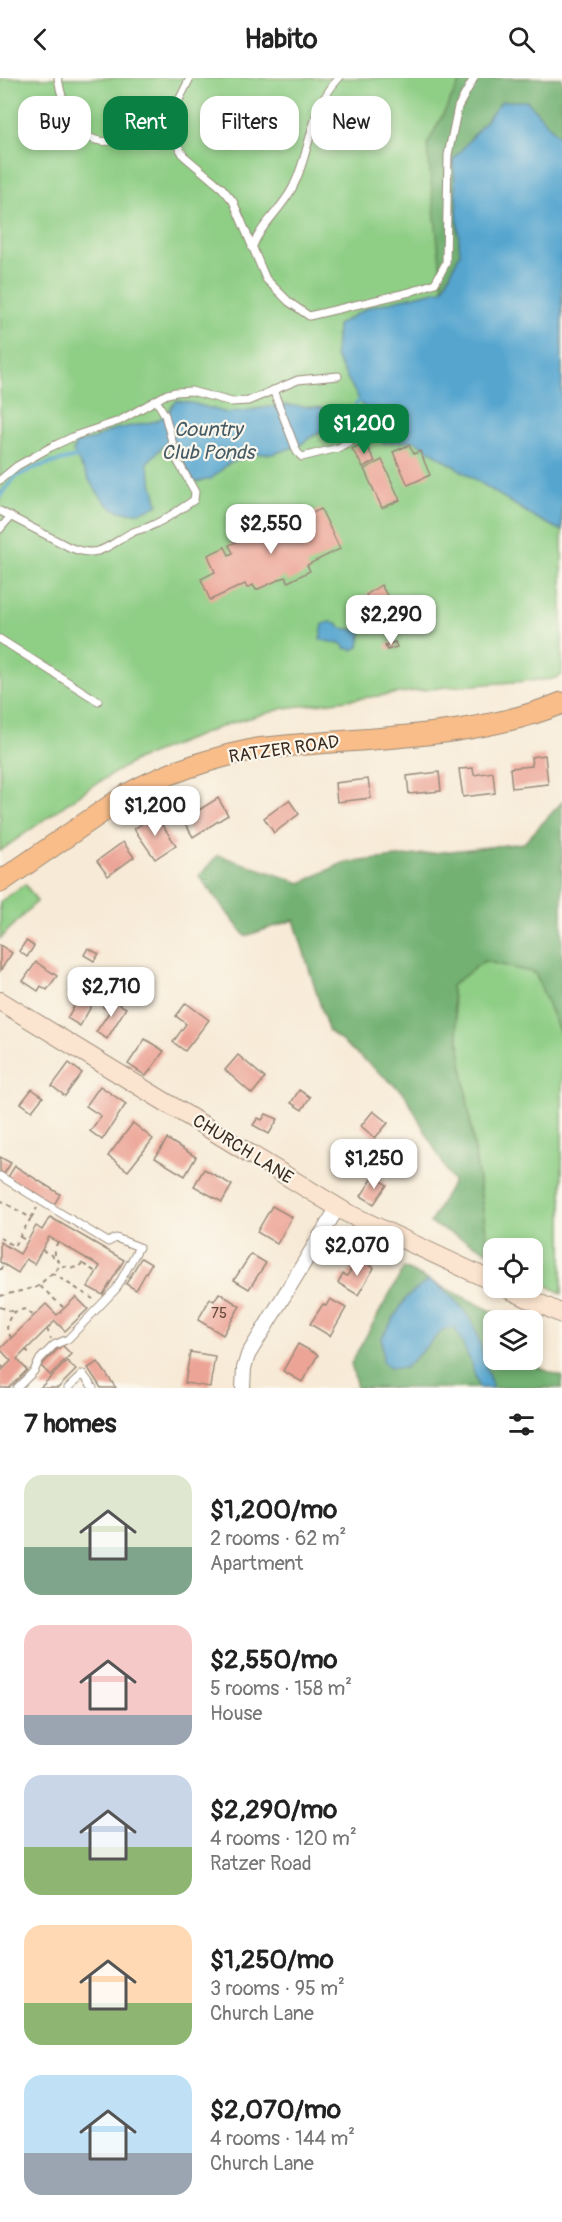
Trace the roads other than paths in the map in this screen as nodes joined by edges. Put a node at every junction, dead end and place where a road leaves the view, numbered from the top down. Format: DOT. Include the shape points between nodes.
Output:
graph roads {
  1 [pos="58,78"];
  2 [pos="190,78"];
  3 [pos="339,78"];
  4 [pos="474,78"];
  5 [pos="181,96"];
  6 [pos="103,140"];
  7 [pos="180,150"];
  8 [pos="252,248"];
  9 [pos="338,376"];
  10 [pos="273,390"];
  11 [pos="156,400"];
  12 [pos="364,433"];
  13 [pos="0,480"];
  14 [pos="0,511"];
  15 [pos="11,516"];
  16 [pos="0,529"];
  17 [pos="0,639"];
  18 [pos="98,700"];
  19 [pos="562,703"];
  20 [pos="0,882"];
  21 [pos="0,1001"];
  22 [pos="0,1176"];
  23 [pos="338,1207"];
  24 [pos="483,1277"];
  25 [pos="528,1298"];
  26 [pos="562,1314"];
  27 [pos="17,1388"];
  28 [pos="68,1388"];
  29 [pos="93,1388"];
  30 [pos="243,1388"];
  1 -- 6 [label="lane" via="69,115 85,134"];
  2 -- 5 [label="lane"];
  3 -- 8 [label="lane" via="323,98 292,190 259,231"];
  4 -- 8 [label="lane" via="458,106 448,155 446,263 435,283 309,316 266,279"];
  7 -- 8 [label="lane" via="233,201"];
  9 -- 10 [label="lane" via="298,380"];
  10 -- 11 [label="lane" via="241,402 223,401 191,390"];
  10 -- 12 [label="lane" via="299,456 338,448"];
  11 -- 13 [label="lane" via="119,421 51,447"];
  11 -- 15 [label="lane" via="165,416 177,460 195,492 194,500 110,548 93,552 78,551"];
  14 -- 15 [label="lane"];
  15 -- 16 [label="lane"];
  17 -- 18 [label="lane"];
  19 -- 20 [label="main road, RATZER ROAD" via="525,717 476,728 256,749 185,768 121,798"];
  21 -- 23 [label="street, CHURCH LANE"];
  22 -- 27 [label="lane" via="108,1242 116,1238 139,1247 116,1289 68,1339 54,1345"];
  23 -- 24 [label="street, CHURCH LANE"];
  23 -- 30 [label="street" via="248,1355"];
  25 -- 26 [label="street"];
  28 -- 29 [label="lane" via="83,1374"];
}
